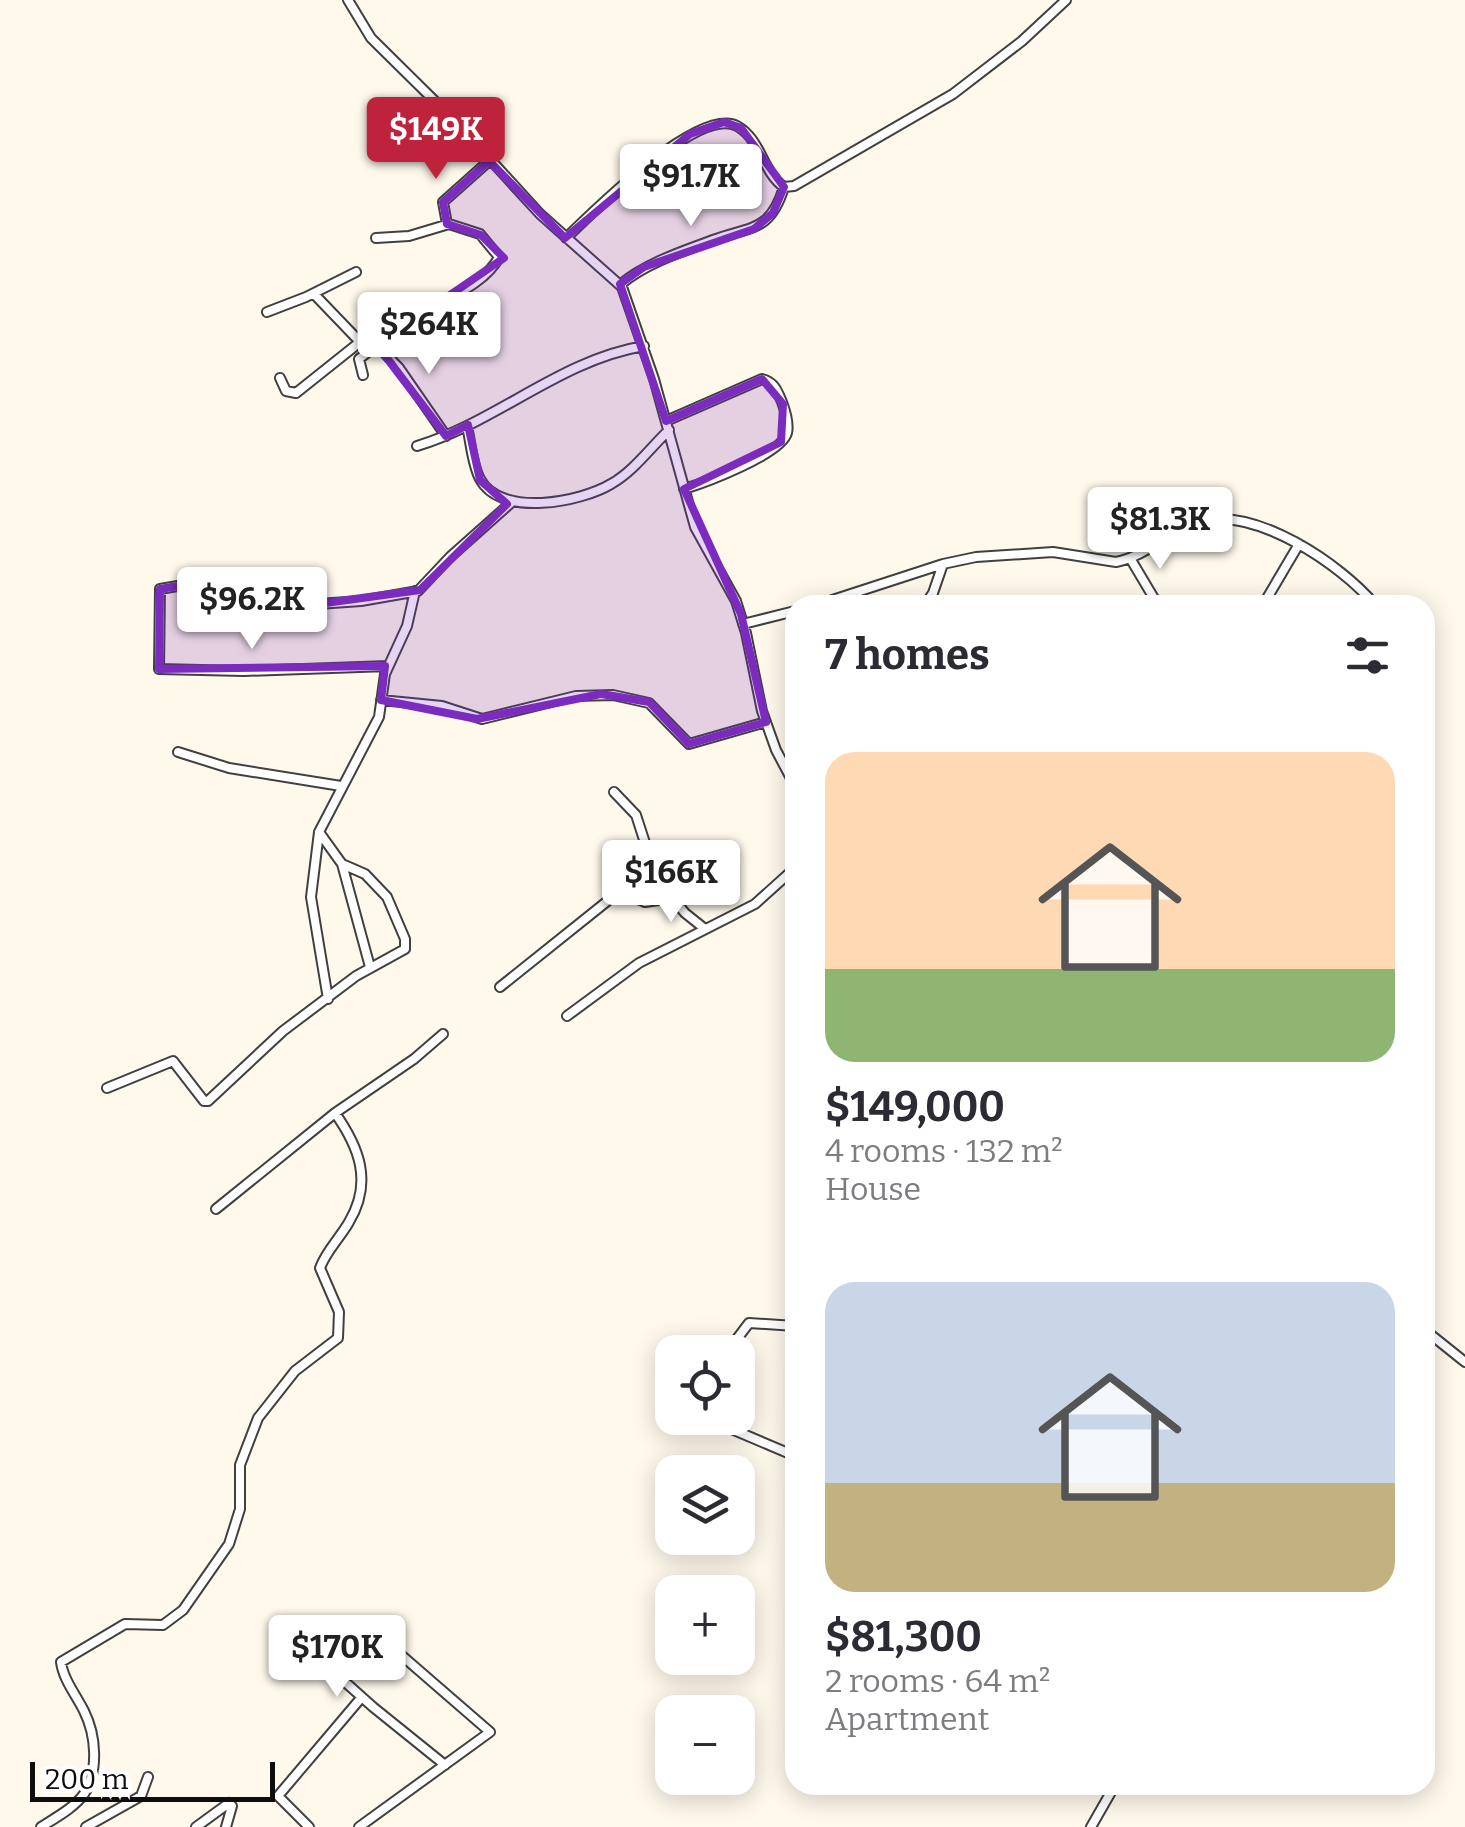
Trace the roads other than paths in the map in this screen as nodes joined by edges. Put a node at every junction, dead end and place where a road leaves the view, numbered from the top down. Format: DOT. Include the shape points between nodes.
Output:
graph roads {
  1 [pos="348,0"];
  2 [pos="1066,0"];
  3 [pos="489,162"];
  4 [pos="784,187"];
  5 [pos="447,224"];
  6 [pos="376,238"];
  7 [pos="566,238"];
  8 [pos="356,272"];
  9 [pos="620,285"];
  10 [pos="314,294"];
  11 [pos="267,312"];
  12 [pos="360,342"];
  13 [pos="644,346"];
  14 [pos="373,348"];
  15 [pos="363,375"];
  16 [pos="280,378"];
  17 [pos="467,426"];
  18 [pos="668,426"];
  19 [pos="446,436"];
  20 [pos="416,446"];
  21 [pos="684,490"];
  22 [pos="513,501"];
  23 [pos="1299,544"];
  24 [pos="1130,558"];
  25 [pos="942,564"];
  26 [pos="415,591"];
  27 [pos="847,595"];
  28 [pos="932,595"];
  29 [pos="1152,595"];
  30 [pos="1269,595"];
  31 [pos="1366,595"];
  32 [pos="785,614"];
  33 [pos="744,624"];
  34 [pos="388,666"];
  35 [pos="381,700"];
  36 [pos="766,722"];
  37 [pos="178,752"];
  38 [pos="785,762"];
  39 [pos="341,786"];
  40 [pos="614,792"];
  41 [pos="319,832"];
  42 [pos="342,864"];
  43 [pos="785,877"];
  44 [pos="672,898"];
  45 [pos="705,928"];
  46 [pos="370,967"];
  47 [pos="500,986"];
  48 [pos="328,999"];
  49 [pos="567,1016"];
  50 [pos="443,1034"];
  51 [pos="107,1088"];
  52 [pos="335,1113"];
  53 [pos="216,1209"];
  54 [pos="785,1325"];
  55 [pos="740,1335"];
  56 [pos="1435,1338"];
  57 [pos="1465,1362"];
  58 [pos="746,1435"];
  59 [pos="785,1452"];
  60 [pos="361,1698"];
  61 [pos="445,1765"];
  62 [pos="148,1777"];
  63 [pos="1110,1795"];
  64 [pos="40,1827"];
  65 [pos="86,1827"];
  66 [pos="196,1827"];
  67 [pos="226,1827"];
  68 [pos="309,1827"];
  69 [pos="359,1827"];
  70 [pos="1092,1827"];
  1 -- 3 [label="street" via="371,38"];
  2 -- 4 [label="street" via="953,94"];
  3 -- 5 [label="street" via="443,202"];
  3 -- 7 [label="street"];
  4 -- 7 [label="street" via="741,128 710,124 629,181"];
  4 -- 9 [label="street" via="773,213 754,229 644,267"];
  5 -- 6 [label="street" via="412,236"];
  5 -- 14 [label="street" via="480,234 498,261"];
  7 -- 9 [label="street"];
  8 -- 10 [label="street"];
  9 -- 13 [label="street"];
  10 -- 11 [label="street"];
  10 -- 12 [label="street"];
  12 -- 14 [label="street"];
  12 -- 16 [label="street" via="298,392 286,391"];
  13 -- 17 [label="street" via="591,360"];
  13 -- 18 [label="street"];
  14 -- 15 [label="street" via="358,361"];
  14 -- 19 [label="street" via="399,368"];
  17 -- 19 [label="street"];
  17 -- 22 [label="street" via="480,480"];
  18 -- 21 [label="street"];
  18 -- 21 [label="street" via="762,379 772,383 786,414 782,442"];
  18 -- 22 [label="street" via="602,489 567,500"];
  19 -- 20 [label="street"];
  21 -- 33 [label="street" via="695,528"];
  22 -- 26 [label="street"];
  23 -- 24 [label="street" via="1212,518"];
  23 -- 30 [label="street"];
  23 -- 31 [label="street" via="1348,575"];
  24 -- 25 [label="street" via="1033,551"];
  24 -- 29 [label="street"];
  25 -- 27 [label="street"];
  25 -- 28 [label="street"];
  26 -- 34 [label="street"];
  26 -- 34 [label="street" via="318,604 207,582 160,589 159,669"];
  32 -- 33 [label="street"];
  33 -- 36 [label="street"];
  34 -- 35 [label="street"];
  35 -- 36 [label="street" via="442,706 482,719 576,696 613,695 649,702 689,744"];
  35 -- 39 [label="street" via="379,718"];
  36 -- 38 [label="street"];
  37 -- 39 [label="street" via="229,768"];
  39 -- 41 [label="street"];
  40 -- 44 [label="street" via="635,814 653,871"];
  41 -- 42 [label="street"];
  41 -- 48 [label="street" via="310,897"];
  42 -- 46 [label="street"];
  42 -- 46 [label="street" via="377,884 405,939 403,951"];
  43 -- 45 [label="street" via="756,904"];
  44 -- 45 [label="street"];
  44 -- 47 [label="street" via="645,902 618,892"];
  45 -- 49 [label="street" via="639,962"];
  46 -- 48 [label="street"];
  48 -- 51 [label="street" via="272,1040 208,1101 173,1061"];
  50 -- 52 [label="street"];
  52 -- 53 [label="street"];
  52 -- 64 [label="street" via="360,1160 352,1218 320,1268 340,1312 338,1338 294,1371 258,1418 240,1465 240,1509 229,1544 178,1616 157,1626 125,1624 62,1662 89,1722 92,1774 76,1803"];
  54 -- 55 [label="street" via="749,1323"];
  56 -- 57 [label="street"];
  58 -- 59 [label="street"];
  60 -- 61 [label="street"];
  60 -- 61 [label="street" via="326,1663 365,1624 490,1730"];
  60 -- 68 [label="street" via="278,1796"];
  61 -- 69 [label="street"];
  62 -- 65 [label="street" via="141,1796"];
  63 -- 70 [label="street"];
  66 -- 67 [label="street" via="229,1802"];
}
